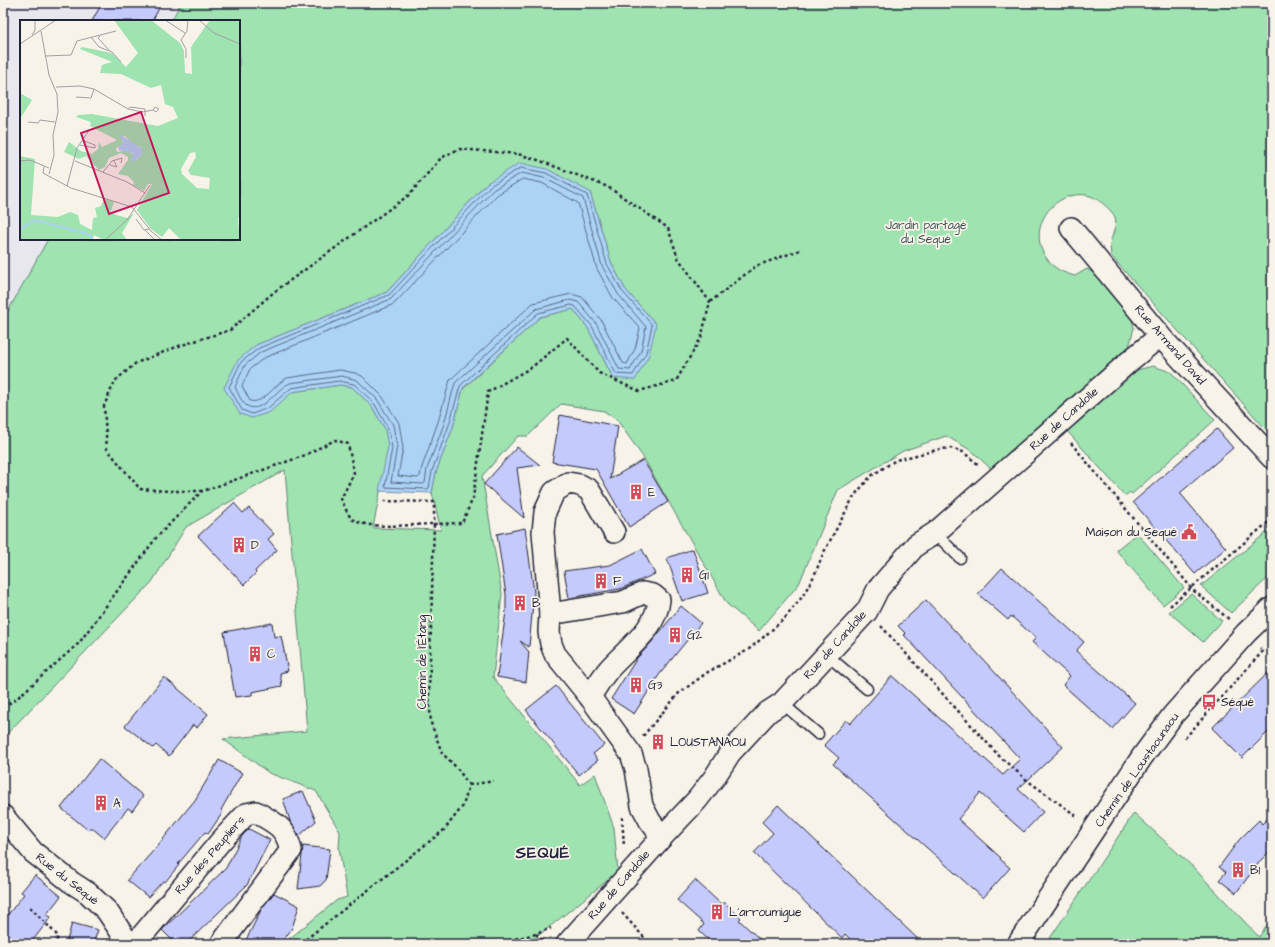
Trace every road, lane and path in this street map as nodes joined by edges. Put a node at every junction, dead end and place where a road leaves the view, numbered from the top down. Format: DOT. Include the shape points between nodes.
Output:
graph roads {
  1 [pos="1070,228"];
  2 [pos="800,250"];
  3 [pos="710,302"];
  4 [pos="1160,336"];
  5 [pos="1066,437"];
  6 [pos="1272,458"];
  7 [pos="982,467"];
  8 [pos="202,490"];
  9 [pos="381,501"];
  10 [pos="1272,519"];
  11 [pos="434,524"];
  12 [pos="614,532"];
  13 [pos="935,534"];
  14 [pos="960,558"];
  15 [pos="1192,587"];
  16 [pos="1170,606"];
  17 [pos="1272,608"];
  18 [pos="867,611"];
  19 [pos="550,614"];
  20 [pos="1246,633"];
  21 [pos="827,655"];
  22 [pos="867,690"];
  23 [pos="590,697"];
  24 [pos="782,703"];
  25 [pos="3,707"];
  26 [pos="818,734"];
  27 [pos="1180,743"];
  28 [pos="631,754"];
  29 [pos="3,759"];
  30 [pos="8,766"];
  31 [pos="494,781"];
  32 [pos="468,785"];
  33 [pos="622,814"];
  34 [pos="3,816"];
  35 [pos="1081,819"];
  36 [pos="662,837"];
  37 [pos="622,850"];
  38 [pos="608,897"];
  39 [pos="30,907"];
  40 [pos="553,927"];
  41 [pos="536,934"];
  42 [pos="55,944"];
  43 [pos="129,944"];
  44 [pos="135,944"];
  45 [pos="221,944"];
  46 [pos="302,944"];
  47 [pos="498,944"];
  48 [pos="546,944"];
  49 [pos="567,944"];
  50 [pos="650,944"];
  51 [pos="1018,944"];
  1 -- 4 [label="street, Rue Armand David"];
  2 -- 3 [label="path" via="756,266"];
  3 -- 8 [label="path" via="678,258 668,228 608,187 518,154 459,149 441,158 409,195 274,292 230,330 136,363 115,381 104,406 107,449 140,489"];
  3 -- 11 [label="path" via="701,338 676,381 639,391 599,373 567,338 532,367 488,392 473,498 462,522"];
  4 -- 6 [label="street, Rue Armand David"];
  4 -- 13 [label="street, Rue de Candolle"];
  5 -- 15 [label="path"];
  7 -- 28 [label="path" via="963,452 951,448 896,460 871,476 854,496 814,576 802,597 785,618 748,650 708,672 679,693 658,716"];
  8 -- 11 [label="path" via="302,456 335,440 348,444 354,472 341,499 351,518 372,526"];
  8 -- 25 [label="path" via="156,538 79,643 15,700"];
  9 -- 11 [label="path, Chemin de l’Étang" via="434,502"];
  10 -- 15 [label="path"];
  11 -- 32 [label="path, Chemin de l’Étang" via="429,695 431,723 442,753 457,768"];
  12 -- 19 [label="street" via="589,490 568,483 554,492 545,512 543,532"];
  13 -- 14 [label="lane"];
  13 -- 18 [label="street, Rue de Candolle" via="916,545 878,589"];
  15 -- 16 [label="path"];
  15 -- 20 [label="path"];
  17 -- 20 [label="street, Chemin de Loustaounaou"];
  18 -- 21 [label="street, Rue de Candolle"];
  18 -- 35 [label="path" via="1000,757 1028,781"];
  19 -- 23 [label="street" via="549,632 555,654"];
  19 -- 23 [label="street" via="623,602 643,593 653,595 659,600 658,611 646,630 608,670"];
  20 -- 27 [label="path" via="1263,651"];
  20 -- 51 [label="street, Chemin de Loustaounaou" via="1173,715 1142,757"];
  21 -- 22 [label="lane"];
  21 -- 24 [label="street, Rue de Candolle"];
  23 -- 28 [label="street"];
  24 -- 26 [label="lane"];
  24 -- 36 [label="street, Rue de Candolle" via="768,712 730,753 697,800"];
  28 -- 36 [label="street" via="642,806"];
  29 -- 30 [label="path"];
  31 -- 32 [label="path"];
  32 -- 46 [label="path" via="463,806 444,830"];
  33 -- 37 [label="path"];
  34 -- 43 [label="street, Rue du Sequé" via="33,852 88,893 107,911"];
  36 -- 38 [label="street, Rue de Candolle"];
  38 -- 49 [label="street, Rue de Candolle"];
  38 -- 50 [label="path"];
  39 -- 42 [label="path" via="56,934 58,937"];
  40 -- 41 [label="path"];
  41 -- 47 [label="path"];
  41 -- 48 [label="path"];
  44 -- 45 [label="street, Rue des Peupliers" via="220,842 246,814 256,812 278,826 287,837 291,850"];
}
